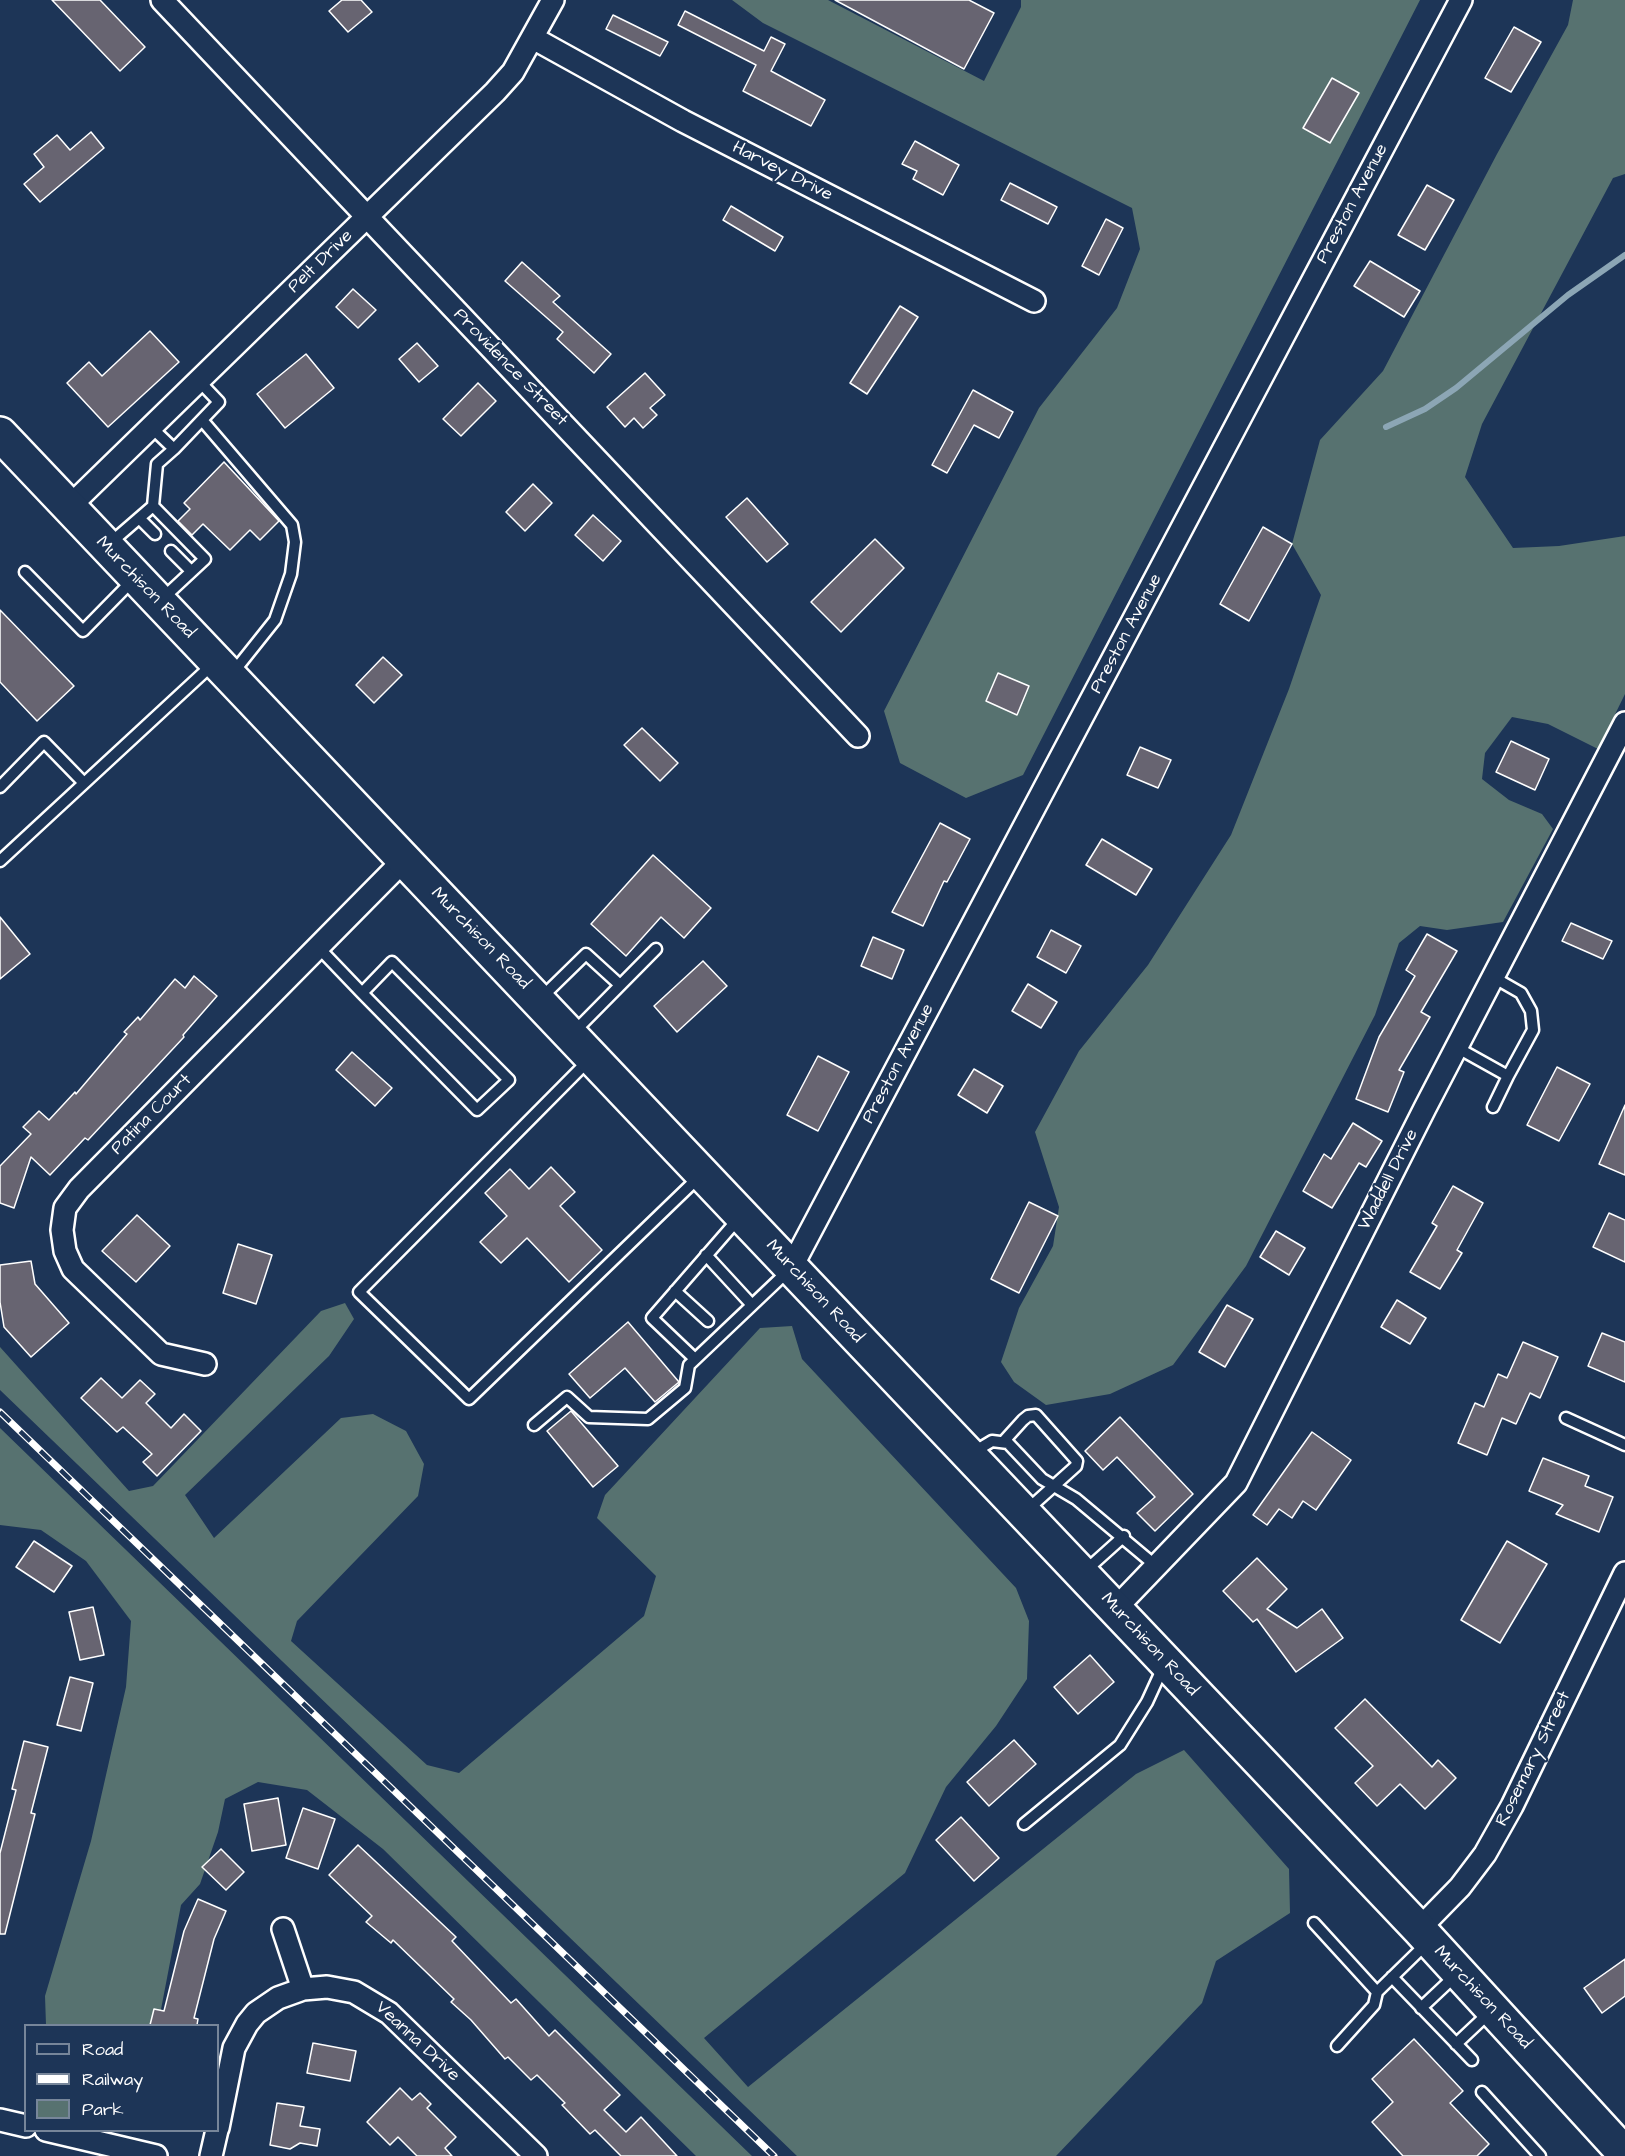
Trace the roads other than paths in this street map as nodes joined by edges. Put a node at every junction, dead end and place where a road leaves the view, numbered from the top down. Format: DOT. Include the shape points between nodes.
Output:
graph roads {
  1 [pos="162,0"];
  2 [pos="553,0"];
  3 [pos="1461,0"];
  4 [pos="533,38"];
  5 [pos="367,217"];
  6 [pos="1034,301"];
  7 [pos="199,381"];
  8 [pos="202,420"];
  9 [pos="151,427"];
  10 [pos="0,434"];
  11 [pos="174,449"];
  12 [pos="153,506"];
  13 [pos="69,507"];
  14 [pos="139,518"];
  15 [pos="155,534"];
  16 [pos="106,546"];
  17 [pos="171,551"];
  18 [pos="191,571"];
  19 [pos="25,572"];
  20 [pos="135,578"];
  21 [pos="159,602"];
  22 [pos="223,669"];
  23 [pos="1625,723"];
  24 [pos="858,736"];
  25 [pos="83,782"];
  26 [pos="0,787"];
  27 [pos="404,860"];
  28 [pos="0,861"];
  29 [pos="318,947"];
  30 [pos="656,950"];
  31 [pos="1493,977"];
  32 [pos="621,985"];
  33 [pos="362,993"];
  34 [pos="539,1000"];
  35 [pos="581,1046"];
  36 [pos="1456,1047"];
  37 [pos="1508,1076"];
  38 [pos="1493,1107"];
  39 [pos="702,1174"];
  40 [pos="742,1215"];
  41 [pos="706,1255"];
  42 [pos="791,1268"];
  43 [pos="675,1291"];
  44 [pos="752,1305"];
  45 [pos="708,1321"];
  46 [pos="694,1359"];
  47 [pos="205,1364"];
  48 [pos="1566,1418"];
  49 [pos="534,1425"];
  50 [pos="1004,1441"];
  51 [pos="1625,1445"];
  52 [pos="969,1456"];
  53 [pos="1053,1486"];
  54 [pos="1023,1513"];
  55 [pos="1124,1536"];
  56 [pos="1156,1566"];
  57 [pos="1625,1573"];
  58 [pos="1082,1574"];
  59 [pos="1115,1609"];
  60 [pos="1165,1662"];
  61 [pos="1024,1824"];
  62 [pos="1314,1923"];
  63 [pos="283,1929"];
  64 [pos="1424,1935"];
  65 [pos="1459,1972"];
  66 [pos="1392,1977"];
  67 [pos="303,1989"];
  68 [pos="1377,1992"];
  69 [pos="1421,2008"];
  70 [pos="1493,2010"];
  71 [pos="1456,2044"];
  72 [pos="1337,2046"];
  73 [pos="1472,2060"];
  74 [pos="1482,2092"];
  75 [pos="219,2118"];
  76 [pos="0,2120"];
  77 [pos="24,2126"];
  78 [pos="54,2132"];
  79 [pos="216,2132"];
  80 [pos="1625,2154"];
  81 [pos="156,2156"];
  82 [pos="211,2156"];
  83 [pos="536,2156"];
  84 [pos="1540,2156"];
  1 -- 5 [label="street, Providence Street"];
  2 -- 4 [label="street, Pelt Drive"];
  3 -- 42 [label="street, Preston Avenue"];
  4 -- 5 [label="street, Pelt Drive" via="513,72 495,92"];
  4 -- 6 [label="street, Harvey Drive" via="683,121"];
  5 -- 7 [label="street, Pelt Drive"];
  5 -- 24 [label="street, Providence Street"];
  7 -- 8 [label="lane" via="219,402"];
  7 -- 9 [label="street, Pelt Drive"];
  8 -- 11 [label="lane"];
  8 -- 22 [label="lane" via="292,525 296,542 291,573 275,620"];
  9 -- 11 [label="lane"];
  9 -- 13 [label="street, Pelt Drive"];
  10 -- 13 [label="main road, Murchison Road"];
  11 -- 12 [label="lane" via="157,464"];
  12 -- 14 [label="lane"];
  12 -- 18 [label="lane" via="205,559"];
  13 -- 16 [label="main road, Murchison Road"];
  14 -- 15 [label="lane"];
  14 -- 16 [label="lane"];
  16 -- 20 [label="main road, Murchison Road"];
  17 -- 18 [label="lane"];
  18 -- 21 [label="lane"];
  19 -- 20 [label="lane" via="83,631"];
  20 -- 21 [label="main road, Murchison Road"];
  21 -- 22 [label="main road, Murchison Road"];
  22 -- 25 [label="lane"];
  22 -- 27 [label="main road, Murchison Road"];
  23 -- 31 [label="street, Waddell Drive"];
  25 -- 26 [label="lane" via="44,742"];
  25 -- 28 [label="lane"];
  27 -- 29 [label="street, Patina Court"];
  27 -- 34 [label="main road, Murchison Road"];
  29 -- 33 [label="lane"];
  29 -- 47 [label="street, Patina Court" via="79,1189 65,1208 62,1230 73,1269 161,1354"];
  30 -- 32 [label="lane"];
  31 -- 36 [label="street, Waddell Drive"];
  31 -- 37 [label="lane" via="1521,993 1534,1021"];
  32 -- 34 [label="lane" via="586,954"];
  32 -- 35 [label="lane"];
  33 -- 33 [label="lane" via="477,1110 509,1080 392,962"];
  34 -- 35 [label="main road, Murchison Road"];
  35 -- 39 [label="main road, Murchison Road"];
  35 -- 39 [label="lane" via="359,1292 470,1399"];
  36 -- 37 [label="lane"];
  36 -- 56 [label="street, Waddell Drive" via="1236,1483"];
  37 -- 38 [label="lane"];
  39 -- 40 [label="main road, Murchison Road"];
  40 -- 41 [label="lane"];
  40 -- 42 [label="main road, Murchison Road"];
  41 -- 43 [label="lane"];
  41 -- 44 [label="lane"];
  42 -- 44 [label="lane"];
  42 -- 52 [label="main road, Murchison Road"];
  43 -- 45 [label="lane"];
  43 -- 46 [label="lane" via="652,1318"];
  44 -- 46 [label="lane"];
  46 -- 49 [label="lane" via="685,1388 648,1419 589,1418 567,1397"];
  48 -- 51 [label="lane"];
  50 -- 52 [label="lane" via="985,1443"];
  50 -- 53 [label="lane"];
  50 -- 53 [label="lane" via="1028,1416 1039,1418 1077,1461"];
  52 -- 54 [label="main road, Murchison Road"];
  53 -- 54 [label="lane"];
  53 -- 55 [label="lane"];
  54 -- 58 [label="main road, Murchison Road"];
  55 -- 56 [label="lane"];
  55 -- 58 [label="lane"];
  56 -- 59 [label="street, Waddell Drive"];
  57 -- 64 [label="street, Rosemary Street" via="1512,1806 1485,1854"];
  58 -- 59 [label="main road, Murchison Road"];
  59 -- 60 [label="main road, Murchison Road"];
  60 -- 61 [label="lane" via="1120,1745"];
  60 -- 64 [label="main road, Murchison Road"];
  62 -- 68 [label="lane"];
  63 -- 67 [label="street"];
  64 -- 65 [label="main road, Murchison Road"];
  64 -- 66 [label="lane"];
  65 -- 69 [label="lane"];
  65 -- 70 [label="main road, Murchison Road"];
  66 -- 68 [label="lane"];
  66 -- 69 [label="lane"];
  67 -- 75 [label="street, Veanna Drive" via="256,2013 240,2036 227,2074"];
  67 -- 83 [label="street, Veanna Drive" via="340,1989 378,2004"];
  68 -- 72 [label="lane" via="1374,2005"];
  69 -- 71 [label="lane"];
  70 -- 71 [label="lane"];
  70 -- 80 [label="main road, Murchison Road"];
  71 -- 73 [label="lane"];
  74 -- 84 [label="lane"];
  76 -- 77 [label="street"];
  78 -- 81 [label="street"];
  79 -- 82 [label="street, Veanna Drive"];
}
